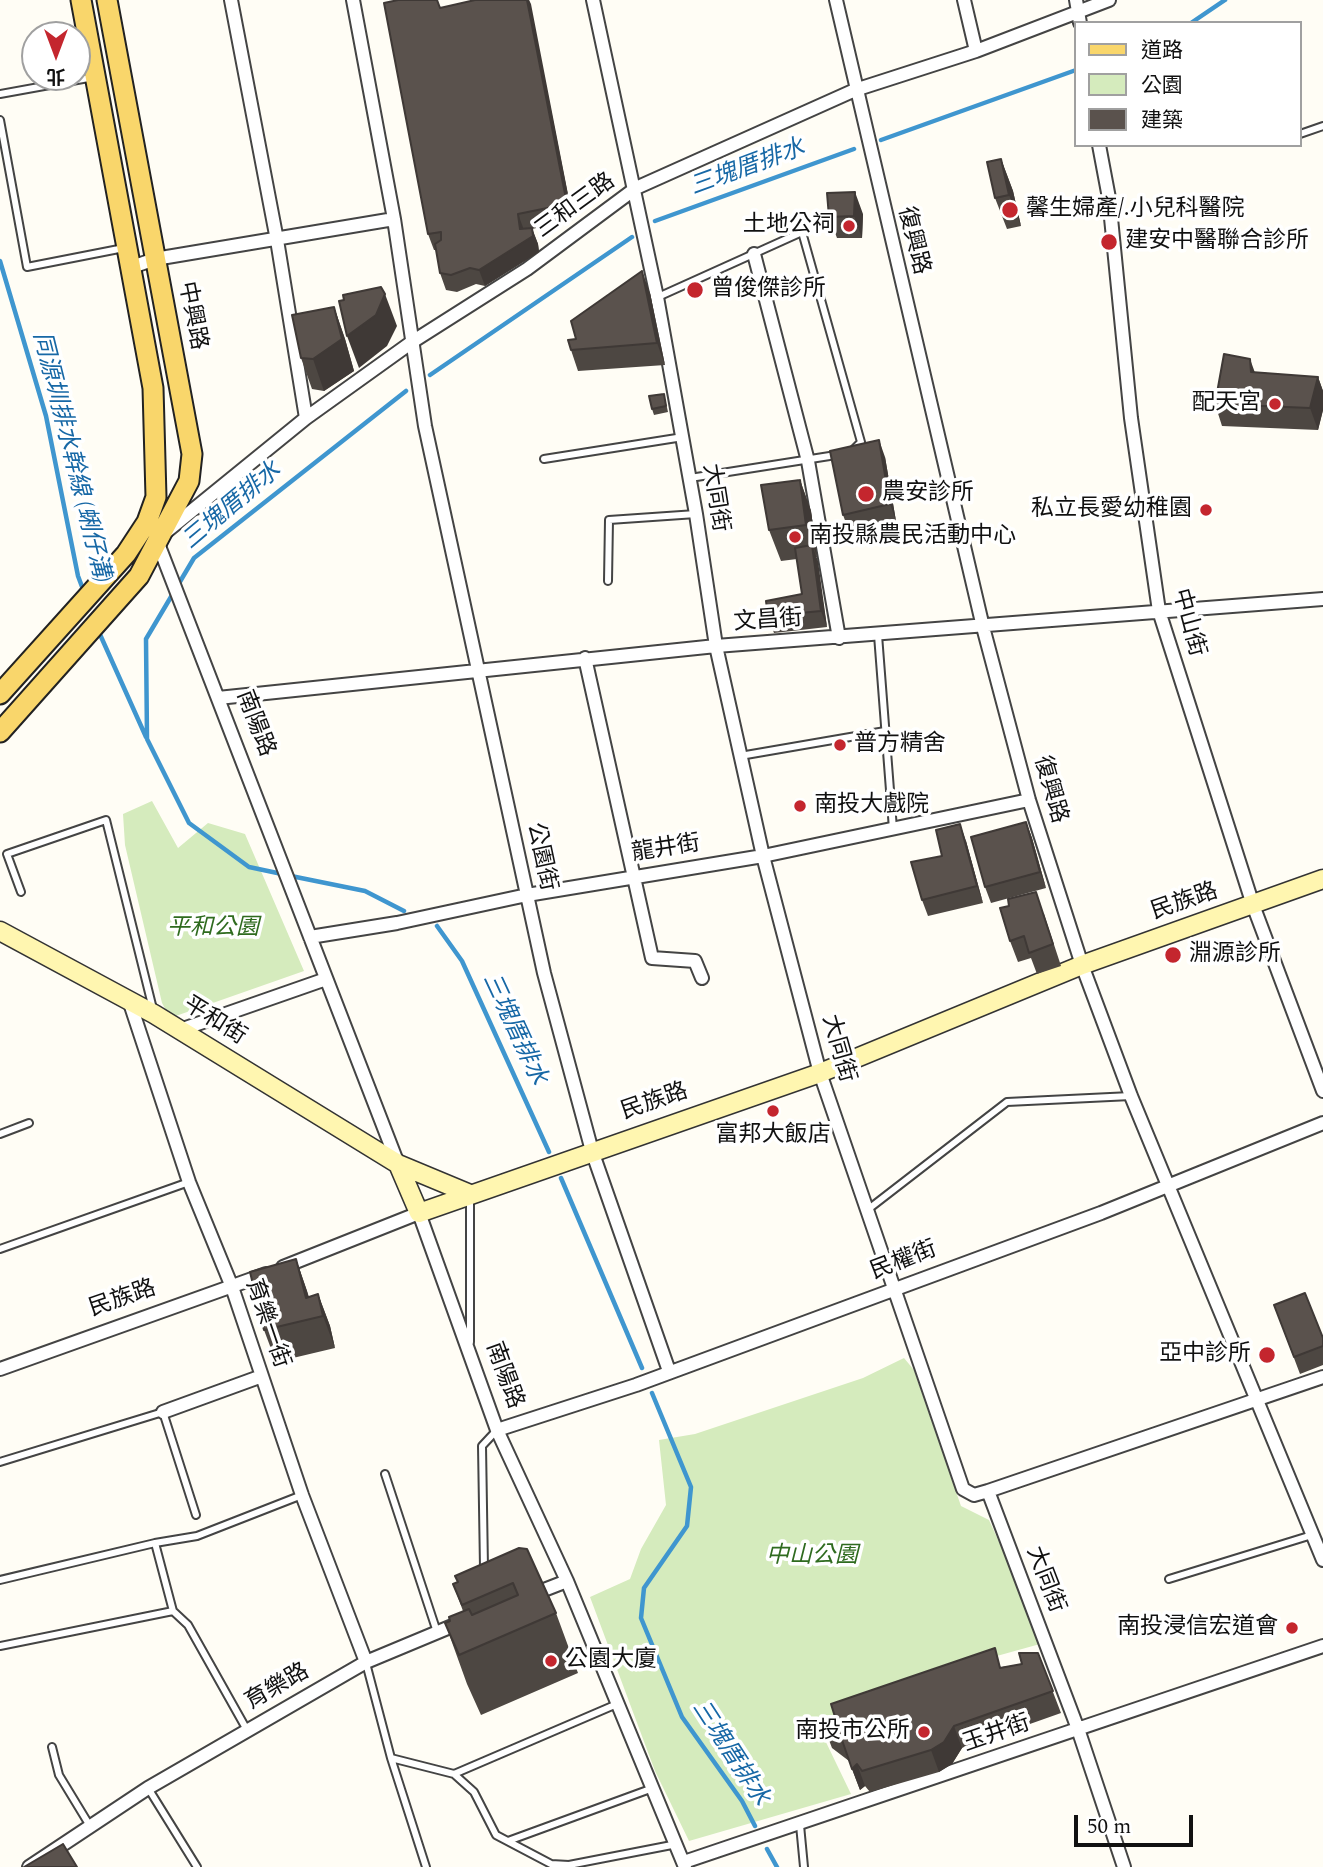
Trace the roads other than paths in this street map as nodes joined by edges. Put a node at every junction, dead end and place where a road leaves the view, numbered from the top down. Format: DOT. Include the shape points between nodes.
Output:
graph roads {
  1 [pos="81,0"];
  2 [pos="107,0"];
  3 [pos="231,0"];
  4 [pos="353,0"];
  5 [pos="593,0"];
  6 [pos="835,0"];
  7 [pos="964,0"];
  8 [pos="1109,0"];
  9 [pos="1078,11"];
  10 [pos="976,51"];
  11 [pos="96,76"];
  12 [pos="855,90"];
  13 [pos="0,94"];
  14 [pos="0,120"];
  15 [pos="1323,126"];
  16 [pos="1302,133"];
  17 [pos="1099,147"];
  18 [pos="636,188"];
  19 [pos="394,219"];
  20 [pos="277,240"];
  21 [pos="126,248"];
  22 [pos="754,254"];
  23 [pos="155,259"];
  24 [pos="129,268"];
  25 [pos="657,297"];
  26 [pos="412,342"];
  27 [pos="180,383"];
  28 [pos="153,388"];
  29 [pos="306,418"];
  30 [pos="683,437"];
  31 [pos="544,459"];
  32 [pos="808,461"];
  33 [pos="690,478"];
  34 [pos="156,497"];
  35 [pos="696,514"];
  36 [pos="156,539"];
  37 [pos="126,554"];
  38 [pos="608,581"];
  39 [pos="1323,598"];
  40 [pos="1159,611"];
  41 [pos="984,627"];
  42 [pos="878,635"];
  43 [pos="839,638"];
  44 [pos="716,646"];
  45 [pos="585,659"];
  46 [pos="477,669"];
  47 [pos="0,694"];
  48 [pos="218,698"];
  49 [pos="885,731"];
  50 [pos="0,732"];
  51 [pos="740,756"];
  52 [pos="1029,800"];
  53 [pos="893,829"];
  54 [pos="763,856"];
  55 [pos="633,877"];
  56 [pos="1323,878"];
  57 [pos="21,892"];
  58 [pos="527,895"];
  59 [pos="1253,905"];
  60 [pos="0,931"];
  61 [pos="310,937"];
  62 [pos="1082,965"];
  63 [pos="702,978"];
  64 [pos="326,979"];
  65 [pos="129,1000"];
  66 [pos="154,1014"];
  67 [pos="180,1030"];
  68 [pos="820,1073"];
  69 [pos="1323,1091"];
  70 [pos="1131,1096"];
  71 [pos="29,1123"];
  72 [pos="1323,1123"];
  73 [pos="0,1134"];
  74 [pos="592,1151"];
  75 [pos="398,1164"];
  76 [pos="189,1182"];
  77 [pos="1169,1185"];
  78 [pos="470,1194"];
  79 [pos="866,1210"];
  80 [pos="419,1213"];
  81 [pos="0,1249"];
  82 [pos="232,1287"];
  83 [pos="892,1290"];
  84 [pos="470,1354"];
  85 [pos="0,1369"];
  86 [pos="669,1371"];
  87 [pos="262,1376"];
  88 [pos="1323,1377"];
  89 [pos="1259,1398"];
  90 [pos="163,1412"];
  91 [pos="497,1430"];
  92 [pos="0,1462"];
  93 [pos="385,1474"];
  94 [pos="988,1491"];
  95 [pos="302,1495"];
  96 [pos="196,1515"];
  97 [pos="1312,1535"];
  98 [pos="155,1543"];
  99 [pos="1323,1559"];
  100 [pos="484,1571"];
  101 [pos="1169,1579"];
  102 [pos="0,1580"];
  103 [pos="567,1581"];
  104 [pos="520,1599"];
  105 [pos="173,1611"];
  106 [pos="473,1617"];
  107 [pos="437,1633"];
  108 [pos="0,1646"];
  109 [pos="1323,1646"];
  110 [pos="366,1662"];
  111 [pos="619,1704"];
  112 [pos="1078,1729"];
  113 [pos="247,1730"];
  114 [pos="52,1747"];
  115 [pos="391,1758"];
  116 [pos="454,1774"];
  117 [pos="148,1788"];
  118 [pos="653,1788"];
  119 [pos="800,1825"];
  120 [pos="90,1828"];
  121 [pos="508,1841"];
  122 [pos="677,1844"];
  123 [pos="602,1863"];
  124 [pos="685,1865"];
  125 [pos="29,1867"];
  126 [pos="197,1867"];
  127 [pos="426,1867"];
  128 [pos="804,1867"];
  129 [pos="1124,1867"];
  1 -- 11 [label="main road"];
  2 -- 23 [label="main road, 中興路"];
  3 -- 20 [label="street"];
  4 -- 19 [label="street, 公園街"];
  5 -- 18 [label="street, 大同街"];
  6 -- 12 [label="street, 復興路"];
  7 -- 10 [label="street"];
  8 -- 9 [label="street, 三和三路"];
  9 -- 10 [label="street, 三和三路"];
  10 -- 12 [label="street, 三和三路"];
  11 -- 13 [label="lane"];
  11 -- 21 [label="main road"];
  12 -- 18 [label="street, 三和三路"];
  12 -- 41 [label="street, 復興路"];
  14 -- 21 [label="lane" via="27,267"];
  15 -- 16 [label="lane"];
  17 -- 40 [label="street, 中山街"];
  18 -- 25 [label="street, 大同街"];
  18 -- 26 [label="street, 三和三路" via="527,269"];
  19 -- 20 [label="street"];
  19 -- 26 [label="street, 公園街"];
  20 -- 23 [label="street"];
  20 -- 29 [label="street"];
  21 -- 24 [label="main road"];
  22 -- 25 [label="lane"];
  22 -- 32 [label="street"];
  22 -- 32 [label="lane" via="802,232 861,442 851,452"];
  23 -- 24 [label="street"];
  23 -- 27 [label="main road, 中興路"];
  24 -- 28 [label="main road"];
  25 -- 30 [label="street, 大同街"];
  26 -- 29 [label="street, 三和三路"];
  26 -- 46 [label="street, 公園街" via="425,426"];
  27 -- 28 [label="main road"];
  27 -- 36 [label="main road, 中興路" via="192,454 189,481"];
  28 -- 34 [label="main road"];
  29 -- 36 [label="street, 三和三路"];
  30 -- 31 [label="lane"];
  30 -- 33 [label="street, 大同街"];
  32 -- 33 [label="lane"];
  32 -- 43 [label="street"];
  33 -- 35 [label="street, 大同街"];
  34 -- 36 [label="street"];
  34 -- 37 [label="main road" via="147,522"];
  35 -- 38 [label="lane" via="609,520"];
  35 -- 44 [label="street, 大同街"];
  36 -- 37 [label="street, 三和三路"];
  36 -- 48 [label="street, 南陽路"];
  36 -- 50 [label="main road, 中興路" via="139,576"];
  37 -- 47 [label="main road"];
  39 -- 40 [label="street, 文昌街"];
  40 -- 41 [label="street, 文昌街"];
  40 -- 59 [label="street, 中山街"];
  41 -- 42 [label="street, 文昌街"];
  41 -- 52 [label="street, 復興路"];
  42 -- 43 [label="street, 文昌街"];
  42 -- 49 [label="lane"];
  43 -- 44 [label="street, 文昌街"];
  44 -- 45 [label="street, 文昌街"];
  44 -- 51 [label="street, 大同街"];
  45 -- 46 [label="street, 文昌街"];
  45 -- 55 [label="street"];
  46 -- 48 [label="street, 文昌街"];
  46 -- 58 [label="street, 公園街"];
  48 -- 61 [label="street, 南陽路"];
  49 -- 51 [label="lane"];
  49 -- 53 [label="lane"];
  51 -- 54 [label="street, 大同街"];
  52 -- 53 [label="street, 龍井街"];
  52 -- 62 [label="street, 復興路"];
  53 -- 54 [label="street, 龍井街"];
  54 -- 55 [label="street, 龍井街"];
  54 -- 68 [label="street, 大同街"];
  55 -- 58 [label="street, 龍井街"];
  55 -- 63 [label="street" via="652,958 695,961"];
  56 -- 59 [label="main road, 民族路"];
  57 -- 66 [label="lane" via="7,854 106,820"];
  58 -- 61 [label="street, 龍井街"];
  58 -- 74 [label="street, 公園街"];
  59 -- 62 [label="main road, 民族路"];
  59 -- 69 [label="street, 中山街"];
  60 -- 65 [label="main road, 平和街"];
  61 -- 64 [label="street, 南陽路"];
  62 -- 68 [label="main road, 民族路"];
  62 -- 70 [label="street, 復興路"];
  64 -- 67 [label="street"];
  64 -- 75 [label="street, 南陽路"];
  65 -- 66 [label="main road, 平和街"];
  65 -- 76 [label="street, 育樂一街"];
  66 -- 67 [label="main road, 平和街"];
  67 -- 75 [label="main road, 平和街"];
  68 -- 74 [label="main road, 民族路"];
  68 -- 79 [label="street, 大同街"];
  70 -- 77 [label="street, 復興路"];
  70 -- 79 [label="lane" via="1007,1102"];
  71 -- 73 [label="lane"];
  72 -- 77 [label="street, 民權街"];
  74 -- 78 [label="main road, 民族路"];
  74 -- 86 [label="street, 公園街"];
  75 -- 78 [label="main road, 平和街"];
  75 -- 80 [label="main road, 南陽路"];
  76 -- 81 [label="lane"];
  76 -- 82 [label="street, 育樂一街"];
  77 -- 83 [label="street, 民權街"];
  77 -- 89 [label="street, 復興路"];
  78 -- 80 [label="main road, 民族路"];
  78 -- 84 [label="lane"];
  79 -- 83 [label="street, 大同街"];
  80 -- 82 [label="street, 民族路"];
  80 -- 84 [label="street, 南陽路"];
  82 -- 85 [label="street, 民族路"];
  82 -- 87 [label="street, 育樂一街"];
  83 -- 86 [label="street, 民權街"];
  83 -- 94 [label="street, 大同街" via="963,1489 974,1495"];
  84 -- 91 [label="street, 南陽路"];
  86 -- 91 [label="street, 民權街"];
  87 -- 90 [label="street"];
  87 -- 95 [label="street, 育樂一街"];
  88 -- 89 [label="street"];
  89 -- 94 [label="street"];
  89 -- 97 [label="street, 復興路"];
  90 -- 92 [label="lane"];
  90 -- 96 [label="lane"];
  91 -- 100 [label="lane" via="482,1446"];
  91 -- 103 [label="street, 南陽路"];
  93 -- 107 [label="lane"];
  94 -- 112 [label="street, 大同街"];
  95 -- 98 [label="lane" via="197,1536"];
  95 -- 110 [label="street, 育樂一街"];
  97 -- 99 [label="street, 復興路"];
  97 -- 101 [label="lane"];
  98 -- 102 [label="lane"];
  98 -- 105 [label="lane"];
  103 -- 104 [label="street"];
  103 -- 111 [label="street, 南陽路"];
  105 -- 108 [label="lane"];
  105 -- 113 [label="lane" via="188,1625"];
  106 -- 107 [label="street, 育樂路"];
  107 -- 110 [label="street, 育樂路"];
  109 -- 112 [label="street, 玉井街"];
  110 -- 113 [label="street, 育樂路"];
  110 -- 115 [label="lane"];
  111 -- 116 [label="lane"];
  111 -- 118 [label="street, 南陽路"];
  112 -- 119 [label="street, 玉井街"];
  112 -- 129 [label="street, 大同街"];
  113 -- 117 [label="street, 育樂路"];
  114 -- 120 [label="lane" via="59,1775"];
  115 -- 116 [label="lane"];
  115 -- 127 [label="lane"];
  116 -- 121 [label="lane" via="474,1792 496,1835"];
  117 -- 120 [label="street, 育樂路"];
  117 -- 126 [label="lane"];
  118 -- 121 [label="lane"];
  118 -- 122 [label="street, 南陽路"];
  119 -- 124 [label="street, 玉井街"];
  119 -- 128 [label="lane"];
  120 -- 125 [label="street, 育樂路"];
  121 -- 123 [label="lane" via="551,1864"];
  122 -- 123 [label="lane"];
  122 -- 124 [label="street, 南陽路"];
}
